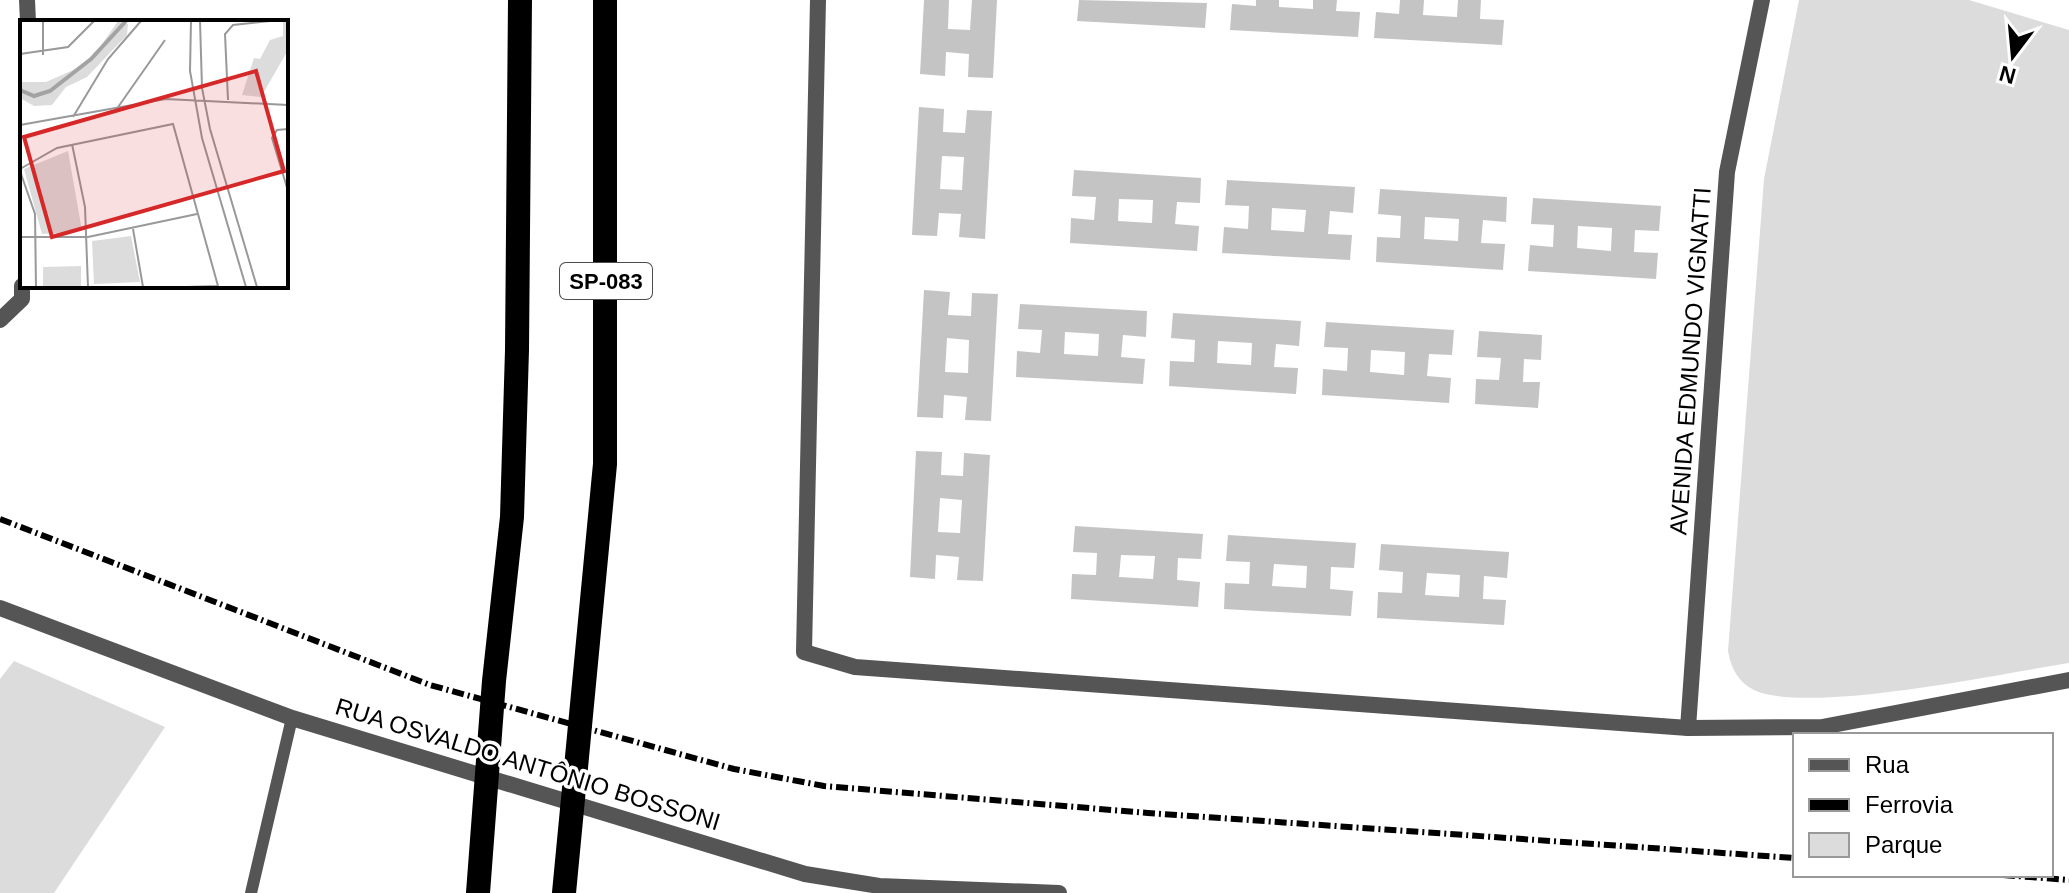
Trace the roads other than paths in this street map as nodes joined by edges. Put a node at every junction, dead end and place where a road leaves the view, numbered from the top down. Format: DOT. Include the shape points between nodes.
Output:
graph roads {
  1 [pos="27,0"];
  2 [pos="520,0"];
  3 [pos="605,0"];
  4 [pos="818,0"];
  5 [pos="1762,0"];
  6 [pos="28,20"];
  7 [pos="22,293"];
  8 [pos="0,320"];
  9 [pos="0,608"];
  10 [pos="2069,680"];
  11 [pos="292,718"];
  12 [pos="1688,728"];
  13 [pos="480,883"];
  14 [pos="251,893"];
  15 [pos="564,893"];
  16 [pos="1059,893"];
  1 -- 6 [label="street"];
  2 -- 13 [label="highway" via="512,517"];
  3 -- 15 [label="highway, SP-083" via="605,464"];
  4 -- 12 [label="street" via="804,652 855,667"];
  5 -- 12 [label="street, AVENIDA EDMUNDO VIGNATTI" via="1727,172"];
  7 -- 8 [label="street"];
  9 -- 11 [label="street, RUA OSVALDO ANTÔNIO BOSSONI"];
  10 -- 12 [label="street" via="1822,727"];
  11 -- 14 [label="lane"];
  11 -- 16 [label="street, RUA OSVALDO ANTÔNIO BOSSONI" via="805,874 879,886"];
}
